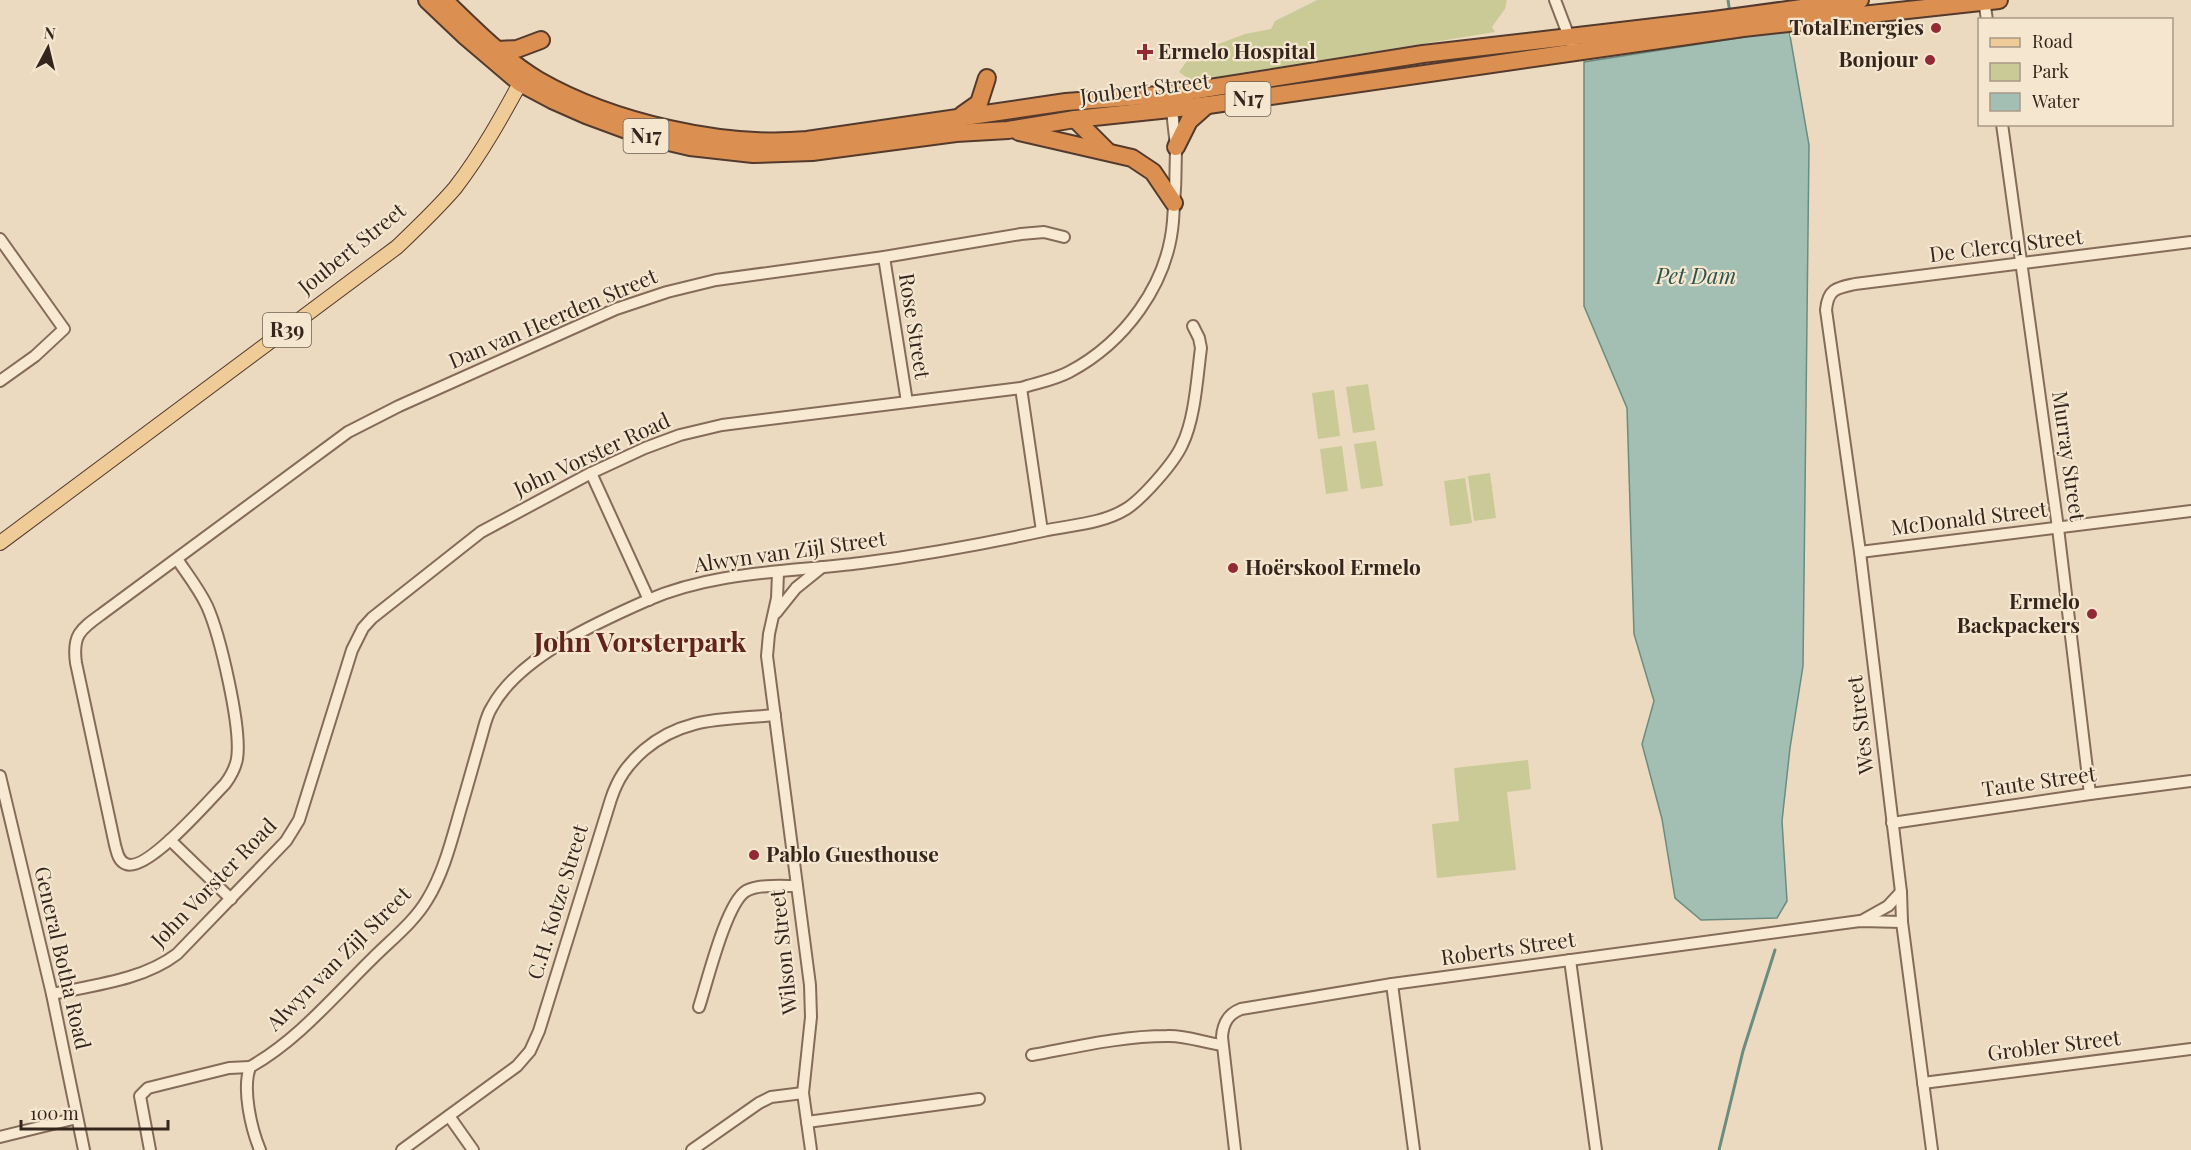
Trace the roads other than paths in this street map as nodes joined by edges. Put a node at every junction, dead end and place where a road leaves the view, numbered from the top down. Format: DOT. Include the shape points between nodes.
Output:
graph roads {
  1 [pos="427,0"];
  2 [pos="444,0"];
  3 [pos="1555,0"];
  4 [pos="1860,0"];
  5 [pos="1989,1"];
  6 [pos="1987,18"];
  7 [pos="1742,22"];
  8 [pos="541,40"];
  9 [pos="1572,44"];
  10 [pos="498,50"];
  11 [pos="523,77"];
  12 [pos="987,78"];
  13 [pos="1172,101"];
  14 [pos="1208,105"];
  15 [pos="958,117"];
  16 [pos="1076,119"];
  17 [pos="2002,126"];
  18 [pos="1008,130"];
  19 [pos="1176,147"];
  20 [pos="1108,151"];
  21 [pos="1174,203"];
  22 [pos="1064,237"];
  23 [pos="0,238"];
  24 [pos="2191,242"];
  25 [pos="884,257"];
  26 [pos="2023,264"];
  27 [pos="1828,296"];
  28 [pos="1192,326"];
  29 [pos="0,381"];
  30 [pos="1021,388"];
  31 [pos="907,402"];
  32 [pos="591,473"];
  33 [pos="2191,512"];
  34 [pos="2058,528"];
  35 [pos="1042,531"];
  36 [pos="0,543"];
  37 [pos="1860,552"];
  38 [pos="177,559"];
  39 [pos="823,567"];
  40 [pos="778,573"];
  41 [pos="649,600"];
  42 [pos="775,615"];
  43 [pos="775,715"];
  44 [pos="0,776"];
  45 [pos="2191,782"];
  46 [pos="2090,794"];
  47 [pos="4,811"];
  48 [pos="1892,823"];
  49 [pos="170,840"];
  50 [pos="797,886"];
  51 [pos="1900,892"];
  52 [pos="231,899"];
  53 [pos="1860,921"];
  54 [pos="1902,922"];
  55 [pos="1570,960"];
  56 [pos="1392,984"];
  57 [pos="52,994"];
  58 [pos="699,1007"];
  59 [pos="1222,1045"];
  60 [pos="2191,1049"];
  61 [pos="1032,1055"];
  62 [pos="250,1067"];
  63 [pos="1923,1083"];
  64 [pos="803,1093"];
  65 [pos="979,1099"];
  66 [pos="449,1116"];
  67 [pos="77,1118"];
  68 [pos="807,1122"];
  69 [pos="0,1137"];
  70 [pos="84,1150"];
  71 [pos="150,1150"];
  72 [pos="260,1150"];
  73 [pos="402,1150"];
  74 [pos="473,1150"];
  75 [pos="692,1150"];
  76 [pos="811,1150"];
  77 [pos="1235,1150"];
  78 [pos="1414,1150"];
  79 [pos="1596,1150"];
  80 [pos="1932,1150"];
  1 -- 11 [label="highway, N17" via="465,37"];
  2 -- 10 [label="highway, N17"];
  3 -- 9 [label="street"];
  4 -- 7 [label="highway, Joubert Street / N17"];
  5 -- 6 [label="street"];
  5 -- 7 [label="highway, Joubert Street / N17"];
  7 -- 9 [label="highway, Joubert Street / N17"];
  8 -- 10 [label="highway" via="517,49"];
  9 -- 13 [label="highway, Joubert Street / N17" via="1422,54"];
  9 -- 14 [label="highway, Joubert Street / N17"];
  10 -- 11 [label="highway, N17"];
  11 -- 15 [label="highway, Joubert Street / N17" via="605,110 683,131 732,139 790,141"];
  11 -- 18 [label="highway, Joubert Street / N17" via="552,100 618,128 690,147 731,152 813,152"];
  11 -- 36 [label="main road, Joubert Street / R39" via="456,186 397,247"];
  12 -- 15 [label="highway" via="979,103"];
  13 -- 14 [label="highway, Joubert Street / N17"];
  13 -- 15 [label="highway, Joubert Street / N17" via="1066,102"];
  13 -- 16 [label="highway, Joubert Street / N17"];
  13 -- 19 [label="street, John Vorster Road"];
  14 -- 19 [label="highway" via="1189,121"];
  16 -- 18 [label="highway, Joubert Street / N17"];
  16 -- 20 [label="highway"];
  17 -- 26 [label="street, Murray Street"];
  18 -- 20 [label="highway"];
  19 -- 21 [label="street, John Vorster Road"];
  20 -- 21 [label="highway" via="1146,166"];
  21 -- 30 [label="street, John Vorster Road" via="1164,262 1130,324 1115,340 1066,374"];
  22 -- 25 [label="street, Dan van Heerden Street" via="1034,233"];
  23 -- 29 [label="street" via="64,329"];
  24 -- 26 [label="street, De Clercq Street"];
  25 -- 31 [label="street, Rose Street"];
  25 -- 38 [label="street, Dan van Heerden Street" via="716,280 615,309 348,432"];
  26 -- 27 [label="street, De Clercq Street" via="1855,284 1837,288"];
  26 -- 34 [label="street, Murray Street"];
  27 -- 37 [label="street, Wes Street" via="1826,310"];
  28 -- 35 [label="street, Alwyn van Zijl Street" via="1201,348 1186,436 1177,453 1146,492 1126,509 1102,519"];
  30 -- 31 [label="street, John Vorster Road"];
  30 -- 35 [label="street"];
  31 -- 32 [label="street, John Vorster Road" via="699,429"];
  32 -- 41 [label="street"];
  32 -- 52 [label="street, John Vorster Road" via="482,532 363,628 352,650 293,831"];
  33 -- 34 [label="street, McDonald Street"];
  34 -- 37 [label="street, McDonald Street"];
  34 -- 46 [label="street, Murray Street"];
  35 -- 39 [label="street, Alwyn van Zijl Street" via="998,542"];
  37 -- 48 [label="street, Wes Street"];
  38 -- 49 [label="street, Dan van Heerden Street" via="211,617 233,706 238,749 230,777"];
  38 -- 49 [label="street, Dan van Heerden Street" via="84,627 74,649 120,860 137,865"];
  39 -- 40 [label="street, Alwyn van Zijl Street"];
  39 -- 42 [label="street" via="796,588"];
  40 -- 41 [label="street, Alwyn van Zijl Street" via="700,582"];
  40 -- 42 [label="street, Wilson Street"];
  41 -- 62 [label="street, Alwyn van Zijl Street" via="559,646 529,666 500,695 488,715 454,833 427,900 409,923 295,1035"];
  42 -- 43 [label="street, Wilson Street" via="767,656"];
  43 -- 50 [label="street, Wilson Street"];
  43 -- 66 [label="street, C.H. Kotze Street" via="685,726 658,739 623,771 616,782 535,1042 517,1066"];
  44 -- 47 [label="street, General Botha Road"];
  45 -- 46 [label="street, Taute Street"];
  46 -- 48 [label="street, Taute Street"];
  47 -- 57 [label="street, General Botha Road"];
  48 -- 51 [label="street, Wes Street"];
  49 -- 52 [label="street"];
  50 -- 58 [label="street" via="757,888 740,897 726,922"];
  50 -- 64 [label="street, Wilson Street" via="811,1000"];
  51 -- 53 [label="street" via="1881,911"];
  51 -- 54 [label="street, Wes Street"];
  52 -- 57 [label="street, John Vorster Road" via="165,963 138,974"];
  53 -- 54 [label="street"];
  53 -- 55 [label="street, Roberts Street"];
  54 -- 63 [label="street, Wes Street"];
  55 -- 56 [label="street, Roberts Street"];
  55 -- 79 [label="street"];
  56 -- 59 [label="street, Roberts Street" via="1241,1009 1230,1015 1222,1030"];
  56 -- 78 [label="street"];
  57 -- 67 [label="street, General Botha Road"];
  59 -- 61 [label="street" via="1151,1036"];
  59 -- 77 [label="street"];
  60 -- 63 [label="street, Grobler Street"];
  62 -- 71 [label="street" via="229,1068 142,1092"];
  62 -- 72 [label="street" via="246,1085"];
  63 -- 80 [label="street, Wes Street"];
  64 -- 68 [label="street, Wilson Street"];
  64 -- 75 [label="street" via="771,1097 759,1103"];
  65 -- 68 [label="street"];
  66 -- 73 [label="street, C.H. Kotze Street"];
  66 -- 74 [label="street"];
  67 -- 69 [label="street"];
  67 -- 70 [label="street, General Botha Road"];
  68 -- 76 [label="street, Wilson Street"];
}
